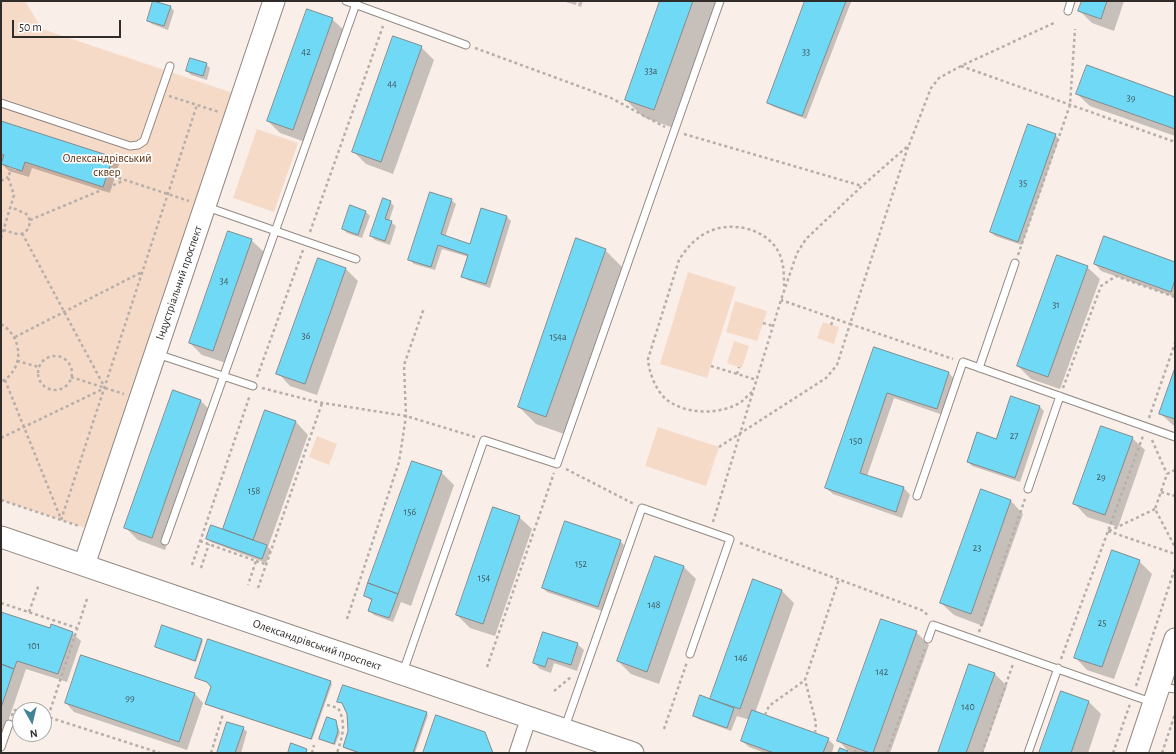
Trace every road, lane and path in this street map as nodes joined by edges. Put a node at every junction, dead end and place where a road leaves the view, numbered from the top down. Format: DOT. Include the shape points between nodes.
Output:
graph roads {
  1 [pos="274,1"];
  2 [pos="346,1"];
  3 [pos="720,1"];
  4 [pos="1071,1"];
  5 [pos="357,3"];
  6 [pos="1068,11"];
  7 [pos="387,16"];
  8 [pos="1056,22"];
  9 [pos="1075,29"];
  10 [pos="466,45"];
  11 [pos="170,66"];
  12 [pos="960,66"];
  13 [pos="161,93"];
  14 [pos="1,104"];
  15 [pos="197,105"];
  16 [pos="1070,105"];
  17 [pos="235,117"];
  18 [pos="674,132"];
  19 [pos="1175,142"];
  20 [pos="909,145"];
  21 [pos="12,168"];
  22 [pos="107,174"];
  23 [pos="8,177"];
  24 [pos="1,181"];
  25 [pos="124,181"];
  26 [pos="862,186"];
  27 [pos="205,206"];
  28 [pos="11,207"];
  29 [pos="30,220"];
  30 [pos="275,229"];
  31 [pos="3,230"];
  32 [pos="22,233"];
  33 [pos="1,238"];
  34 [pos="307,240"];
  35 [pos="356,259"];
  36 [pos="1015,263"];
  37 [pos="142,272"];
  38 [pos="785,289"];
  39 [pos="1175,297"];
  40 [pos="781,300"];
  41 [pos="424,308"];
  42 [pos="834,318"];
  43 [pos="763,322"];
  44 [pos="1,324"];
  45 [pos="850,324"];
  46 [pos="831,325"];
  47 [pos="773,326"];
  48 [pos="14,337"];
  49 [pos="1175,343"];
  50 [pos="155,353"];
  51 [pos="17,361"];
  52 [pos="963,362"];
  53 [pos="711,366"];
  54 [pos="39,367"];
  55 [pos="739,367"];
  56 [pos="979,368"];
  57 [pos="737,374"];
  58 [pos="223,376"];
  59 [pos="71,377"];
  60 [pos="5,380"];
  61 [pos="757,380"];
  62 [pos="1,382"];
  63 [pos="253,386"];
  64 [pos="105,388"];
  65 [pos="754,390"];
  66 [pos="1060,396"];
  67 [pos="140,399"];
  68 [pos="322,403"];
  69 [pos="406,416"];
  70 [pos="1146,426"];
  71 [pos="740,433"];
  72 [pos="1175,437"];
  73 [pos="1,438"];
  74 [pos="484,440"];
  75 [pos="719,447"];
  76 [pos="557,464"];
  77 [pos="1175,470"];
  78 [pos="1167,474"];
  79 [pos="1028,489"];
  80 [pos="1161,492"];
  81 [pos="917,496"];
  82 [pos="1175,496"];
  83 [pos="1,500"];
  84 [pos="642,508"];
  85 [pos="1155,509"];
  86 [pos="61,520"];
  87 [pos="95,531"];
  88 [pos="710,531"];
  89 [pos="1108,531"];
  90 [pos="1,537"];
  91 [pos="730,539"];
  92 [pos="165,541"];
  93 [pos="200,541"];
  94 [pos="209,544"];
  95 [pos="1175,547"];
  96 [pos="1175,554"];
  97 [pos="256,561"];
  98 [pos="265,564"];
  99 [pos="84,565"];
  100 [pos="192,565"];
  101 [pos="201,568"];
  102 [pos="1175,568"];
  103 [pos="839,579"];
  104 [pos="38,584"];
  105 [pos="248,584"];
  106 [pos="258,588"];
  107 [pos="87,599"];
  108 [pos="1,603"];
  109 [pos="29,612"];
  110 [pos="347,619"];
  111 [pos="933,625"];
  112 [pos="77,628"];
  113 [pos="928,639"];
  114 [pos="1175,639"];
  115 [pos="976,640"];
  116 [pos="690,654"];
  117 [pos="1016,654"];
  118 [pos="488,667"];
  119 [pos="1058,668"];
  120 [pos="402,674"];
  121 [pos="805,680"];
  122 [pos="1163,692"];
  123 [pos="1133,695"];
  124 [pos="52,705"];
  125 [pos="327,705"];
  126 [pos="223,714"];
  127 [pos="1175,714"];
  128 [pos="765,715"];
  129 [pos="529,717"];
  130 [pos="52,718"];
  131 [pos="9,724"];
  132 [pos="564,729"];
  133 [pos="664,729"];
  134 [pos="815,733"];
  135 [pos="314,745"];
  136 [pos="1,747"];
  137 [pos="856,748"];
  138 [pos="160,753"];
  139 [pos="211,753"];
  140 [pos="312,753"];
  141 [pos="337,753"];
  142 [pos="517,753"];
  143 [pos="634,753"];
  144 [pos="855,753"];
  145 [pos="887,753"];
  146 [pos="982,753"];
  147 [pos="1028,753"];
  148 [pos="1113,753"];
  149 [pos="1136,753"];
  150 [pos="1162,753"];
  1 -- 17 [label="street, Індустріальний проспект"];
  2 -- 5 [label="lane"];
  3 -- 18 [label="lane"];
  4 -- 6 [label="lane"];
  5 -- 7 [label="lane"];
  5 -- 30 [label="lane"];
  7 -- 10 [label="lane"];
  7 -- 34 [label="path"];
  8 -- 12 [label="path"];
  9 -- 16 [label="path"];
  10 -- 18 [label="path" via="610,98"];
  11 -- 13 [label="lane"];
  12 -- 16 [label="path"];
  12 -- 20 [label="path" via="939,78 931,88"];
  13 -- 14 [label="lane" via="144,141 130,146"];
  13 -- 15 [label="path"];
  15 -- 17 [label="path"];
  15 -- 37 [label="path"];
  16 -- 19 [label="path"];
  16 -- 36 [label="path"];
  17 -- 27 [label="street, Індустріальний проспект"];
  18 -- 26 [label="path"];
  18 -- 76 [label="lane"];
  20 -- 26 [label="path"];
  20 -- 45 [label="path"];
  21 -- 23 [label="path"];
  22 -- 25 [label="path"];
  23 -- 24 [label="path"];
  23 -- 28 [label="path" via="14,195"];
  25 -- 27 [label="path"];
  25 -- 29 [label="path"];
  26 -- 38 [label="path" via="806,239 797,253"];
  27 -- 30 [label="lane"];
  27 -- 50 [label="street, Індустріальний проспект"];
  28 -- 29 [label="path" via="24,212"];
  28 -- 31 [label="path"];
  29 -- 32 [label="path" via="29,228"];
  30 -- 34 [label="lane"];
  30 -- 58 [label="lane"];
  31 -- 32 [label="path"];
  31 -- 33 [label="path"];
  32 -- 64 [label="path"];
  34 -- 35 [label="lane"];
  34 -- 63 [label="path"];
  36 -- 56 [label="lane"];
  37 -- 48 [label="path"];
  37 -- 86 [label="path"];
  38 -- 40 [label="path"];
  38 -- 65 [label="path" via="780,255 764,236 753,230 730,226 707,232 686,249 679,260 648,359 649,368 659,390 667,400 691,410 716,411 740,402"];
  39 -- 66 [label="path" via="1116,276 1101,286"];
  40 -- 42 [label="path"];
  40 -- 47 [label="path"];
  41 -- 69 [label="path" via="404,365"];
  42 -- 45 [label="path"];
  42 -- 46 [label="path"];
  43 -- 47 [label="path"];
  44 -- 48 [label="path"];
  45 -- 52 [label="path"];
  45 -- 71 [label="path" via="837,365 826,378"];
  47 -- 61 [label="path"];
  48 -- 51 [label="path" via="18,351"];
  49 -- 70 [label="path"];
  50 -- 58 [label="lane"];
  50 -- 67 [label="street, Індустріальний проспект"];
  51 -- 54 [label="path"];
  51 -- 60 [label="path"];
  52 -- 56 [label="lane"];
  52 -- 81 [label="lane"];
  53 -- 57 [label="path"];
  54 -- 59 [label="path" via="46,358 62,357 70,365"];
  54 -- 59 [label="path" via="41,383 51,390 67,385"];
  55 -- 57 [label="path"];
  56 -- 66 [label="lane"];
  57 -- 61 [label="path"];
  58 -- 63 [label="lane"];
  58 -- 92 [label="lane"];
  59 -- 64 [label="path"];
  60 -- 62 [label="path"];
  60 -- 86 [label="path"];
  61 -- 65 [label="path"];
  63 -- 68 [label="path"];
  63 -- 93 [label="path"];
  64 -- 67 [label="path"];
  64 -- 73 [label="path"];
  65 -- 71 [label="path"];
  66 -- 70 [label="lane"];
  66 -- 79 [label="lane"];
  67 -- 87 [label="street, Індустріальний проспект"];
  68 -- 69 [label="path"];
  68 -- 98 [label="path"];
  69 -- 74 [label="path"];
  69 -- 110 [label="path" via="399,462"];
  70 -- 72 [label="lane"];
  70 -- 78 [label="path"];
  70 -- 89 [label="path"];
  71 -- 75 [label="path"];
  71 -- 88 [label="path"];
  74 -- 76 [label="lane"];
  74 -- 120 [label="lane"];
  76 -- 84 [label="path"];
  76 -- 118 [label="path"];
  77 -- 78 [label="path"];
  78 -- 80 [label="path"];
  79 -- 115 [label="path"];
  80 -- 82 [label="path"];
  80 -- 85 [label="path"];
  83 -- 86 [label="path"];
  84 -- 88 [label="lane"];
  84 -- 132 [label="lane"];
  85 -- 89 [label="path"];
  85 -- 95 [label="path"];
  86 -- 87 [label="path"];
  87 -- 99 [label="street, Індустріальний проспект"];
  88 -- 91 [label="lane"];
  89 -- 96 [label="path"];
  89 -- 119 [label="path"];
  90 -- 99 [label="street, Олександрівський проспект"];
  91 -- 103 [label="path"];
  91 -- 116 [label="lane"];
  93 -- 94 [label="path"];
  93 -- 100 [label="path"];
  94 -- 97 [label="path"];
  94 -- 101 [label="path"];
  97 -- 98 [label="path"];
  97 -- 105 [label="path"];
  98 -- 106 [label="path"];
  99 -- 120 [label="street, Олександрівський проспект"];
  102 -- 123 [label="path"];
  103 -- 111 [label="path" via="924,611"];
  103 -- 121 [label="path"];
  104 -- 109 [label="path"];
  107 -- 112 [label="path"];
  108 -- 109 [label="path"];
  109 -- 112 [label="path"];
  111 -- 113 [label="lane"];
  111 -- 115 [label="lane"];
  112 -- 124 [label="path"];
  113 -- 145 [label="path"];
  114 -- 122 [label="street"];
  115 -- 117 [label="lane"];
  116 -- 133 [label="path"];
  117 -- 119 [label="lane"];
  117 -- 146 [label="path"];
  119 -- 123 [label="lane"];
  119 -- 147 [label="lane"];
  120 -- 129 [label="street, Олександрівський проспект"];
  121 -- 128 [label="path" via="768,706"];
  121 -- 134 [label="path" via="816,723"];
  122 -- 123 [label="lane"];
  122 -- 149 [label="street"];
  123 -- 148 [label="path"];
  125 -- 141 [label="path" via="338,708 343,717 344,730"];
  126 -- 139 [label="path"];
  127 -- 150 [label="path"];
  129 -- 132 [label="street, Олександрівський проспект"];
  129 -- 142 [label="street"];
  130 -- 138 [label="path"];
  131 -- 136 [label="lane"];
  132 -- 143 [label="street, Олександрівський проспект"];
  135 -- 140 [label="path"];
  137 -- 144 [label="path"];
}
